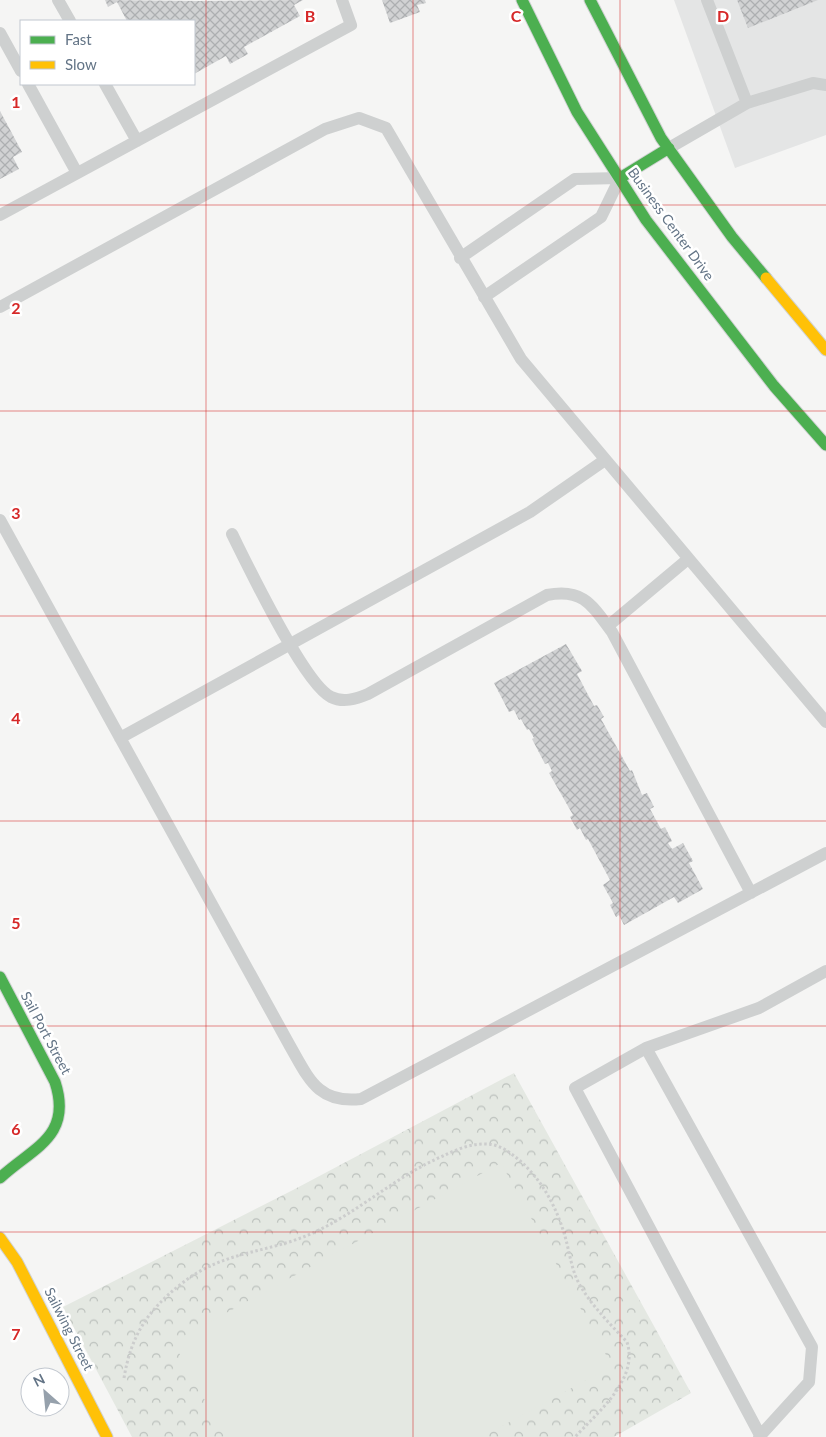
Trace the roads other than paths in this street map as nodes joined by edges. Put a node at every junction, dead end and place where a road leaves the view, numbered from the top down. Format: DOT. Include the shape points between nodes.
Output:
graph roads {
  1 [pos="58,0"];
  2 [pos="342,0"];
  3 [pos="522,0"];
  4 [pos="590,0"];
  5 [pos="707,0"];
  6 [pos="69,20"];
  7 [pos="0,33"];
  8 [pos="20,69"];
  9 [pos="29,85"];
  10 [pos="106,85"];
  11 [pos="826,86"];
  12 [pos="747,103"];
  13 [pos="137,141"];
  14 [pos="669,148"];
  15 [pos="78,173"];
  16 [pos="620,178"];
  17 [pos="0,215"];
  18 [pos="460,258"];
  19 [pos="484,297"];
  20 [pos="0,307"];
  21 [pos="826,350"];
  22 [pos="826,445"];
  23 [pos="605,460"];
  24 [pos="0,520"];
  25 [pos="232,534"];
  26 [pos="688,559"];
  27 [pos="608,626"];
  28 [pos="290,644"];
  29 [pos="826,722"];
  30 [pos="120,738"];
  31 [pos="826,853"];
  32 [pos="751,893"];
  33 [pos="826,971"];
  34 [pos="0,977"];
  35 [pos="646,1048"];
  36 [pos="0,1178"];
  37 [pos="0,1238"];
  38 [pos="107,1437"];
  39 [pos="761,1437"];
  1 -- 6 [label="lane"];
  2 -- 13 [label="lane" via="351,25"];
  3 -- 16 [label="street, Business Center Drive" via="577,112"];
  4 -- 14 [label="street"];
  5 -- 12 [label="lane"];
  7 -- 8 [label="lane"];
  9 -- 15 [label="lane"];
  10 -- 13 [label="lane"];
  11 -- 12 [label="lane" via="813,83"];
  12 -- 14 [label="lane"];
  13 -- 15 [label="lane"];
  14 -- 16 [label="street"];
  14 -- 21 [label="street" via="732,237"];
  15 -- 17 [label="lane"];
  16 -- 18 [label="lane" via="575,179"];
  16 -- 19 [label="lane" via="601,217"];
  16 -- 22 [label="street, Business Center Drive" via="646,220 774,386"];
  18 -- 19 [label="lane"];
  18 -- 20 [label="lane" via="386,128 359,118 325,129"];
  19 -- 23 [label="lane" via="520,359"];
  23 -- 26 [label="lane"];
  23 -- 28 [label="lane" via="530,512"];
  24 -- 30 [label="lane"];
  25 -- 28 [label="lane"];
  26 -- 27 [label="lane"];
  26 -- 29 [label="lane"];
  27 -- 28 [label="lane" via="582,597 564,592 547,596 354,700 332,697 318,687"];
  27 -- 32 [label="lane"];
  28 -- 30 [label="lane"];
  30 -- 32 [label="lane" via="310,1080 328,1097 344,1101 361,1099"];
  31 -- 32 [label="lane"];
  33 -- 35 [label="lane" via="759,1008"];
  34 -- 36 [label="street, Sail Port Street" via="60,1092 60,1105 51,1133 39,1149"];
  35 -- 39 [label="lane" via="812,1347 809,1382"];
  35 -- 39 [label="lane" via="575,1088"];
  37 -- 38 [label="street, Sailwing Street" via="17,1262"];
}
